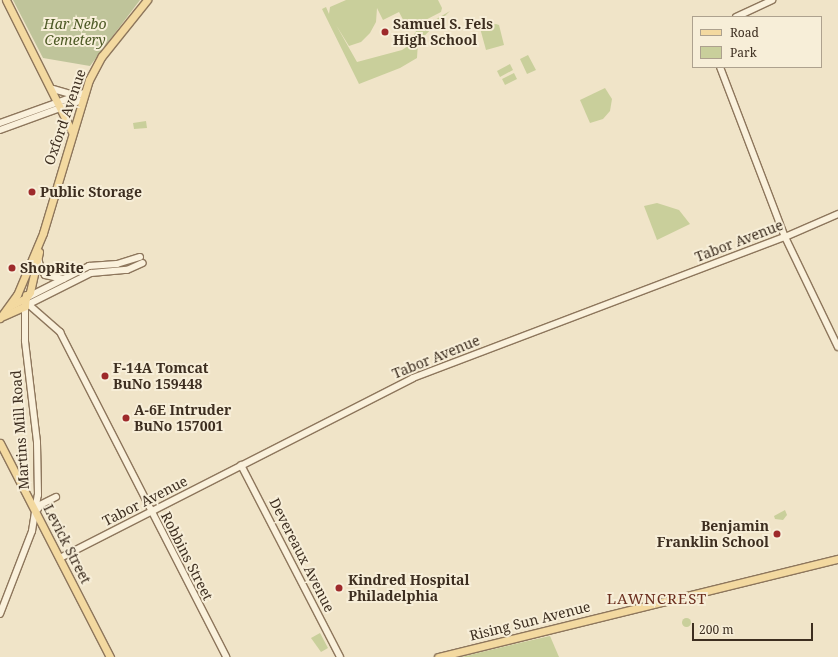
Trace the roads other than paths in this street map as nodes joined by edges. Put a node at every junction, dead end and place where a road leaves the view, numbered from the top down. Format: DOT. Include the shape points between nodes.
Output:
graph roads {
  1 [pos="6,0"];
  2 [pos="147,0"];
  3 [pos="772,0"];
  4 [pos="738,16"];
  5 [pos="720,68"];
  6 [pos="53,89"];
  7 [pos="81,97"];
  8 [pos="60,105"];
  9 [pos="0,123"];
  10 [pos="0,130"];
  11 [pos="72,132"];
  12 [pos="838,214"];
  13 [pos="43,233"];
  14 [pos="785,237"];
  15 [pos="38,256"];
  16 [pos="140,256"];
  17 [pos="31,263"];
  18 [pos="143,263"];
  19 [pos="64,279"];
  20 [pos="27,303"];
  21 [pos="10,306"];
  22 [pos="1,317"];
  23 [pos="838,347"];
  24 [pos="0,443"];
  25 [pos="241,465"];
  26 [pos="56,497"];
  27 [pos="151,511"];
  28 [pos="36,513"];
  29 [pos="60,558"];
  30 [pos="838,559"];
  31 [pos="0,614"];
  32 [pos="110,657"];
  33 [pos="226,657"];
  34 [pos="340,657"];
  35 [pos="438,657"];
  1 -- 6 [label="main road"];
  2 -- 7 [label="main road, Oxford Avenue" via="102,56"];
  3 -- 4 [label="street"];
  5 -- 14 [label="street"];
  6 -- 7 [label="street"];
  6 -- 8 [label="main road"];
  7 -- 8 [label="street"];
  7 -- 11 [label="main road, Oxford Avenue"];
  8 -- 9 [label="street"];
  8 -- 10 [label="street"];
  8 -- 11 [label="main road"];
  11 -- 13 [label="main road, Oxford Avenue"];
  12 -- 14 [label="street, Tabor Avenue"];
  13 -- 15 [label="main road, Oxford Avenue"];
  13 -- 17 [label="main road, Oxford Avenue"];
  14 -- 23 [label="street"];
  14 -- 25 [label="street, Tabor Avenue" via="429,371"];
  15 -- 19 [label="street" via="45,275"];
  15 -- 20 [label="main road, Oxford Avenue"];
  16 -- 19 [label="street" via="117,264 89,266"];
  17 -- 20 [label="main road, Martins Mill Road"];
  17 -- 21 [label="main road, Oxford Avenue"];
  18 -- 20 [label="street" via="127,270 91,273"];
  19 -- 20 [label="street"];
  20 -- 21 [label="main road, Oxford Avenue"];
  20 -- 22 [label="main road, Oxford Avenue"];
  20 -- 27 [label="street, Robbins Street" via="60,332"];
  20 -- 28 [label="street, Martins Mill Road" via="25,341 37,442"];
  21 -- 22 [label="main road, Oxford Avenue"];
  24 -- 28 [label="main road, Levick Street"];
  25 -- 27 [label="street, Tabor Avenue"];
  25 -- 34 [label="street, Devereaux Avenue"];
  26 -- 28 [label="street" via="40,505"];
  27 -- 29 [label="street, Tabor Avenue"];
  27 -- 33 [label="street, Robbins Street"];
  28 -- 29 [label="main road, Levick Street"];
  28 -- 31 [label="street, Martins Mill Road" via="14,581"];
  29 -- 32 [label="main road, Levick Street"];
  30 -- 35 [label="main road, Rising Sun Avenue"];
}
